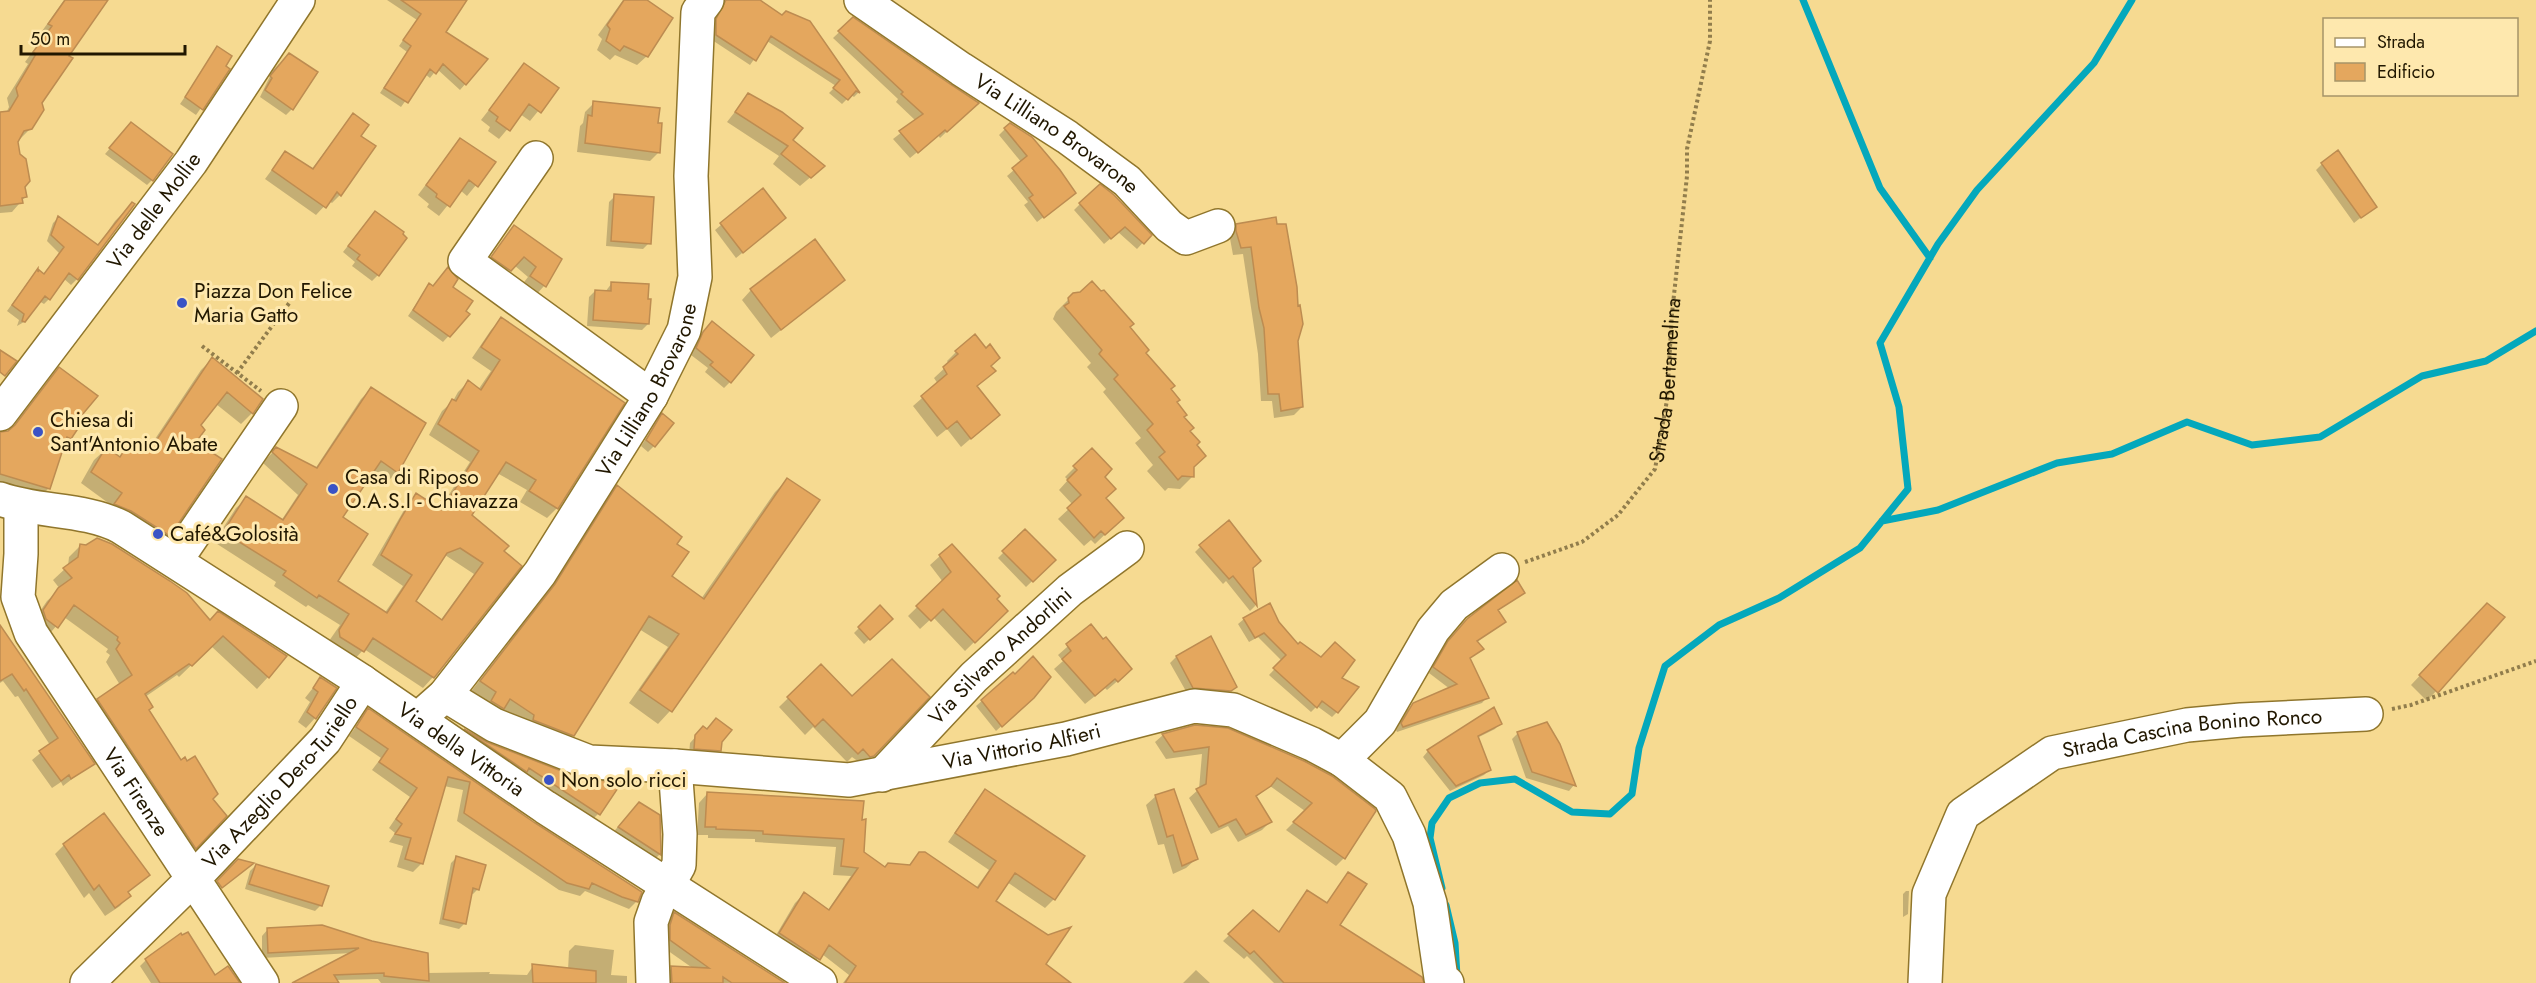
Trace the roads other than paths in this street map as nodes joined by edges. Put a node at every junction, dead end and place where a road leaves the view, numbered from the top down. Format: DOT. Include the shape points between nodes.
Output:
graph roads {
  1 [pos="298,0"];
  2 [pos="707,0"];
  3 [pos="861,0"];
  4 [pos="536,158"];
  5 [pos="1218,226"];
  6 [pos="651,396"];
  7 [pos="281,406"];
  8 [pos="0,414"];
  9 [pos="10,503"];
  10 [pos="1127,548"];
  11 [pos="176,560"];
  12 [pos="1502,570"];
  13 [pos="363,682"];
  14 [pos="445,694"];
  15 [pos="2366,714"];
  16 [pos="418,719"];
  17 [pos="1342,760"];
  18 [pos="675,766"];
  19 [pos="882,775"];
  20 [pos="193,879"];
  21 [pos="669,885"];
  22 [pos="1442,981"];
  23 [pos="87,983"];
  24 [pos="262,983"];
  25 [pos="653,983"];
  26 [pos="820,983"];
  27 [pos="1925,983"];
  1 -- 8 [label="street, Via delle Mollie" via="191,162"];
  2 -- 6 [label="street, Via Lilliano Brovarone" via="698,12 697,24 691,176 695,277 684,330"];
  3 -- 5 [label="street, Via Lilliano Brovarone" via="1128,181 1169,226 1186,238"];
  4 -- 6 [label="street" via="465,261"];
  6 -- 14 [label="street, Via Lilliano Brovarone" via="540,573"];
  7 -- 11 [label="street"];
  9 -- 11 [label="street, Via della Vittoria" via="103,518"];
  9 -- 20 [label="street, Via Firenze" via="21,554 18,597 31,633"];
  10 -- 19 [label="street, Via Silvano Andorlini" via="1070,590 974,677"];
  11 -- 13 [label="street, Via della Vittoria"];
  12 -- 17 [label="street" via="1454,605 1433,630 1380,722"];
  13 -- 16 [label="street, Via della Vittoria"];
  13 -- 20 [label="street, Via Azeglio Dero-Turiello" via="325,740"];
  14 -- 16 [label="street, Via Lilliano Brovarone"];
  14 -- 18 [label="street, Via Vittorio Alfieri" via="494,725 589,762"];
  15 -- 27 [label="street, Strada Cascina Bonino Ronco" via="2187,725 2052,753 1964,813 1929,894"];
  16 -- 21 [label="street, Via della Vittoria" via="545,807"];
  17 -- 19 [label="street, Via Vittorio Alfieri" via="1233,710 1194,706 1066,739"];
  17 -- 22 [label="street, Via Vittorio Alfieri" via="1390,797 1409,835 1430,903"];
  18 -- 19 [label="street, Via Vittorio Alfieri" via="849,780"];
  18 -- 21 [label="street" via="679,865"];
  20 -- 23 [label="street, Via Azeglio Dero-Turiello"];
  20 -- 24 [label="street, Via Firenze"];
  21 -- 25 [label="street" via="657,902 651,922"];
  21 -- 26 [label="street, Via della Vittoria"];
}
